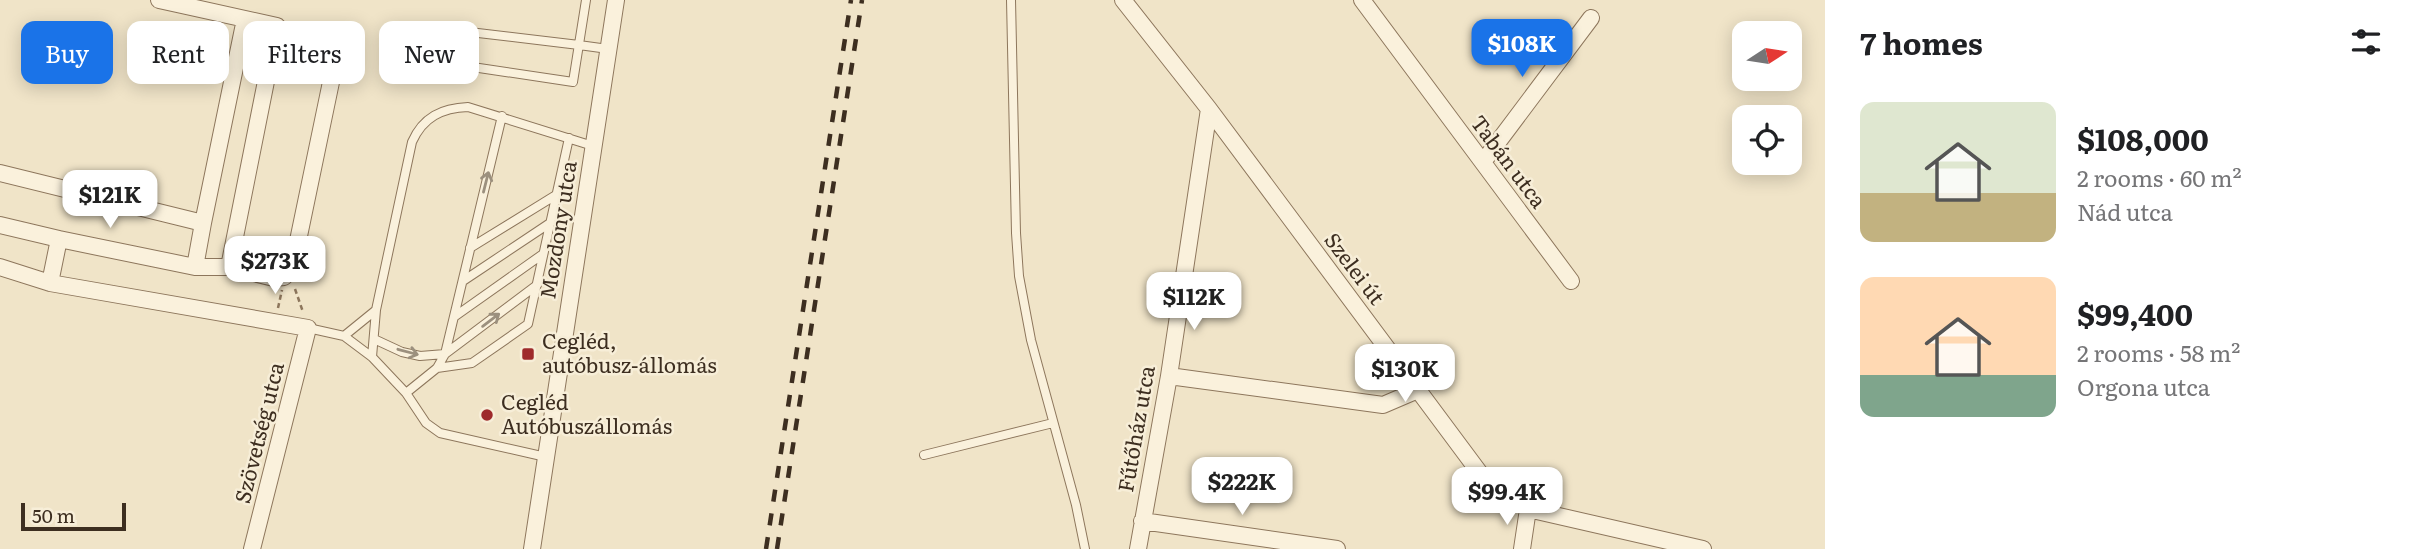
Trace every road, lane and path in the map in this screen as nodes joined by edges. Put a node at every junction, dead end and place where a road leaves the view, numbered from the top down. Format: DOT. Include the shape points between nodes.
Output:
graph roads {
  1 [pos="159,0"];
  2 [pos="586,0"];
  3 [pos="616,0"];
  4 [pos="1011,0"];
  5 [pos="1123,0"];
  6 [pos="1363,0"];
  7 [pos="1591,18"];
  8 [pos="245,19"];
  9 [pos="254,21"];
  10 [pos="579,46"];
  11 [pos="608,49"];
  12 [pos="266,84"];
  13 [pos="331,84"];
  14 [pos="1209,109"];
  15 [pos="502,116"];
  16 [pos="569,138"];
  17 [pos="593,146"];
  18 [pos="1483,162"];
  19 [pos="0,173"];
  20 [pos="556,195"];
  21 [pos="203,223"];
  22 [pos="550,223"];
  23 [pos="0,225"];
  24 [pos="60,239"];
  25 [pos="470,248"];
  26 [pos="543,254"];
  27 [pos="0,267"];
  28 [pos="195,267"];
  29 [pos="229,267"];
  30 [pos="287,275"];
  31 [pos="463,281"];
  32 [pos="1571,281"];
  33 [pos="50,283"];
  34 [pos="537,285"];
  35 [pos="376,310"];
  36 [pos="454,317"];
  37 [pos="275,322"];
  38 [pos="308,328"];
  39 [pos="344,336"];
  40 [pos="374,339"];
  41 [pos="445,354"];
  42 [pos="372,357"];
  43 [pos="437,368"];
  44 [pos="1169,376"];
  45 [pos="1418,390"];
  46 [pos="406,393"];
  47 [pos="1053,423"];
  48 [pos="925,455"];
  49 [pos="546,457"];
  50 [pos="1528,509"];
  51 [pos="1142,521"];
  52 [pos="252,549"];
  53 [pos="532,549"];
  54 [pos="1085,549"];
  55 [pos="1138,549"];
  56 [pos="1337,549"];
  57 [pos="1522,549"];
  58 [pos="1703,549"];
  1 -- 8 [label="street"];
  2 -- 10 [label="lane"];
  3 -- 11 [label="street, Mozdony utca"];
  4 -- 47 [label="lane" via="1019,276"];
  5 -- 14 [label="street, Szelei út"];
  6 -- 18 [label="street, Tabán utca"];
  7 -- 18 [label="street"];
  8 -- 9 [label="street"];
  8 -- 21 [label="street"];
  10 -- 10 [label="lane" via="444,29 439,62 573,82"];
  10 -- 11 [label="lane"];
  11 -- 17 [label="street, Mozdony utca"];
  12 -- 29 [label="street"];
  13 -- 30 [label="street"];
  14 -- 44 [label="street, Fűtőház utca"];
  14 -- 45 [label="street, Szelei út"];
  15 -- 16 [label="lane"];
  25 -- 15 [label="lane, one-way"];
  15 -- 35 [label="lane" via="453,108 438,113 417,130"];
  16 -- 17 [label="lane"];
  16 -- 20 [label="lane"];
  17 -- 49 [label="street, Mozdony utca"];
  18 -- 32 [label="street, Tabán utca"];
  19 -- 21 [label="street"];
  20 -- 22 [label="lane"];
  20 -- 25 [label="lane"];
  21 -- 28 [label="street"];
  22 -- 26 [label="lane"];
  22 -- 31 [label="lane"];
  23 -- 24 [label="street"];
  24 -- 28 [label="street"];
  24 -- 33 [label="street"];
  25 -- 31 [label="lane"];
  26 -- 34 [label="lane"];
  26 -- 36 [label="lane"];
  27 -- 33 [label="street"];
  28 -- 29 [label="street"];
  29 -- 30 [label="street" via="274,278"];
  30 -- 37 [label="path"];
  30 -- 38 [label="path"];
  31 -- 36 [label="lane"];
  33 -- 37 [label="street"];
  41 -- 34 [label="lane, one-way"];
  34 -- 43 [label="lane" via="528,324 472,363"];
  35 -- 39 [label="lane"];
  35 -- 40 [label="lane"];
  36 -- 41 [label="lane"];
  37 -- 38 [label="street"];
  38 -- 39 [label="lane"];
  38 -- 52 [label="street, Szövetség utca"];
  39 -- 42 [label="lane"];
  40 -- 41 [label="lane, one-way" via="420,356"];
  40 -- 42 [label="lane"];
  41 -- 43 [label="lane"];
  42 -- 46 [label="lane"];
  43 -- 46 [label="lane"];
  44 -- 45 [label="street" via="1382,405"];
  44 -- 51 [label="street, Fűtőház utca"];
  45 -- 50 [label="street, Szelei út" via="1485,480"];
  46 -- 49 [label="lane" via="426,423 440,433"];
  47 -- 48 [label="lane"];
  47 -- 54 [label="lane"];
  49 -- 53 [label="street, Mozdony utca"];
  50 -- 57 [label="street"];
  50 -- 58 [label="street, Szelei út"];
  51 -- 55 [label="street, Fűtőház utca"];
  51 -- 56 [label="street"];
}
